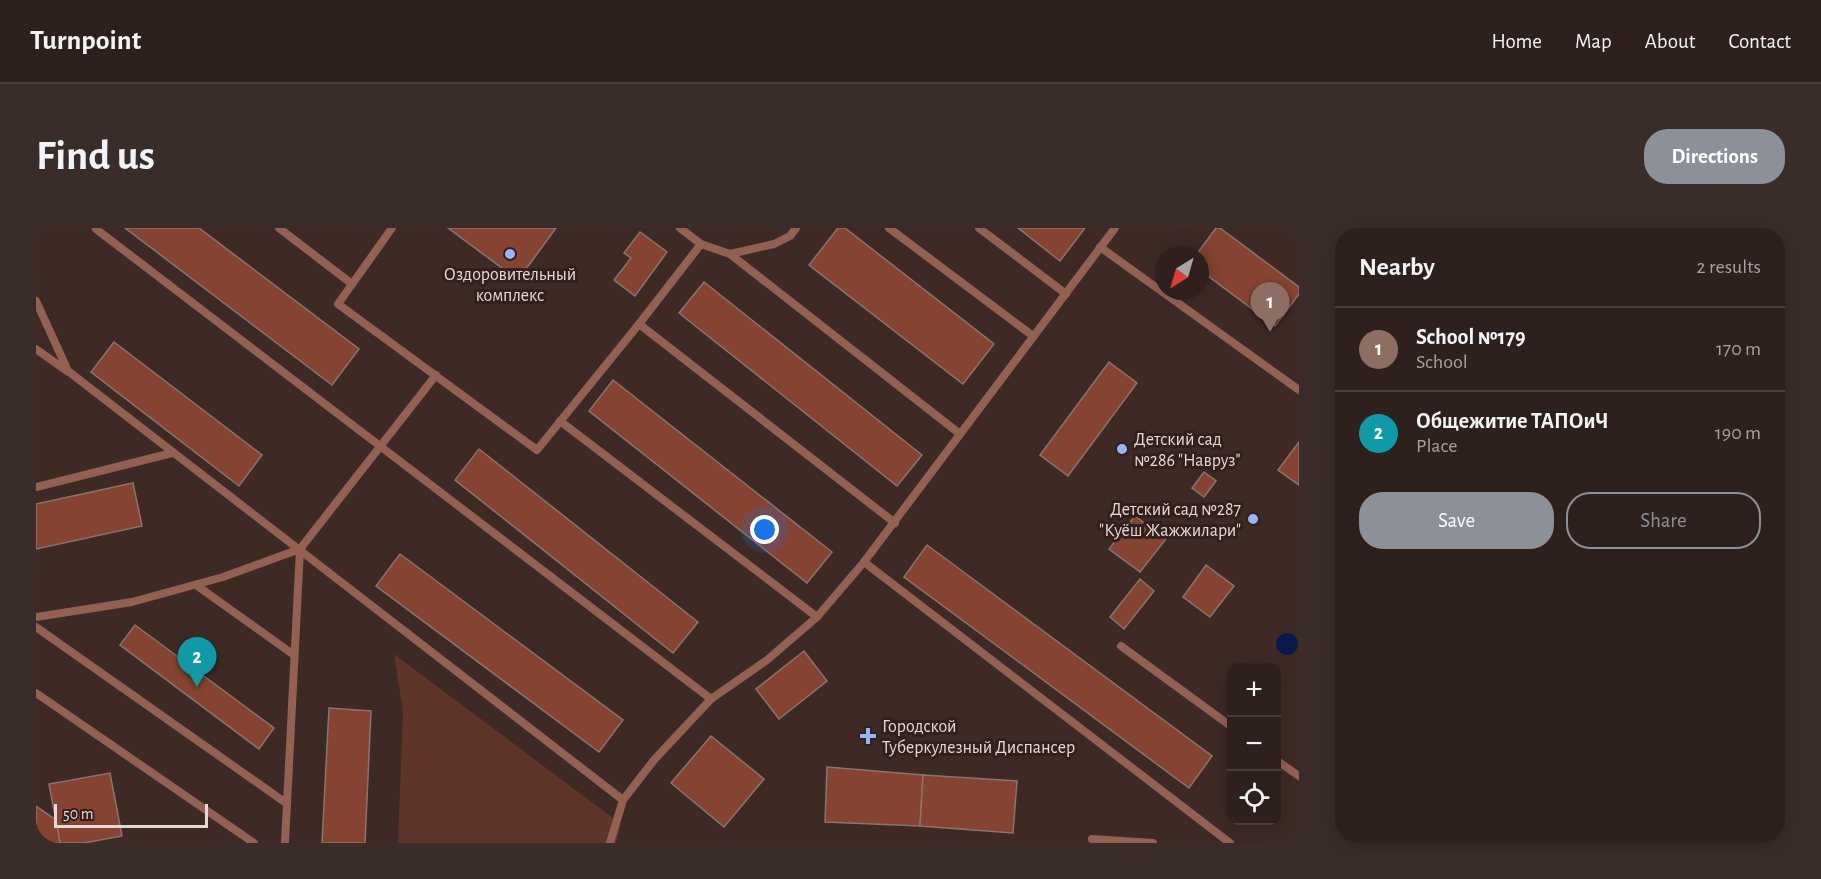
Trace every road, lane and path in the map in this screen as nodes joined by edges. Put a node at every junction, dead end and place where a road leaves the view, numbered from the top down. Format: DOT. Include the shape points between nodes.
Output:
graph roads {
  1 [pos="279,228"];
  2 [pos="392,228"];
  3 [pos="680,228"];
  4 [pos="796,228"];
  5 [pos="890,228"];
  6 [pos="979,228"];
  7 [pos="1115,228"];
  8 [pos="96,229"];
  9 [pos="701,244"];
  10 [pos="1100,247"];
  11 [pos="730,254"];
  12 [pos="352,284"];
  13 [pos="1066,294"];
  14 [pos="36,301"];
  15 [pos="639,324"];
  16 [pos="1034,336"];
  17 [pos="36,349"];
  18 [pos="68,371"];
  19 [pos="436,375"];
  20 [pos="1299,390"];
  21 [pos="560,421"];
  22 [pos="960,434"];
  23 [pos="381,447"];
  24 [pos="171,453"];
  25 [pos="36,487"];
  26 [pos="895,523"];
  27 [pos="300,549"];
  28 [pos="864,562"];
  29 [pos="196,585"];
  30 [pos="36,617"];
  31 [pos="817,617"];
  32 [pos="36,627"];
  33 [pos="1120,646"];
  34 [pos="294,655"];
  35 [pos="36,693"];
  36 [pos="711,699"];
  37 [pos="1227,723"];
  38 [pos="1281,763"];
  39 [pos="1299,776"];
  40 [pos="623,800"];
  41 [pos="286,802"];
  42 [pos="1092,839"];
  43 [pos="254,843"];
  44 [pos="285,843"];
  45 [pos="610,843"];
  46 [pos="1153,843"];
  47 [pos="1230,843"];
  1 -- 12 [label="lane"];
  2 -- 12 [label="lane"];
  3 -- 9 [label="lane"];
  4 -- 11 [label="lane" via="774,244"];
  5 -- 16 [label="lane"];
  6 -- 13 [label="lane"];
  7 -- 10 [label="lane"];
  8 -- 23 [label="lane"];
  9 -- 11 [label="lane"];
  9 -- 15 [label="lane"];
  10 -- 13 [label="lane"];
  10 -- 20 [label="lane"];
  11 -- 22 [label="lane"];
  12 -- 19 [label="lane" via="338,304"];
  13 -- 16 [label="lane"];
  14 -- 18 [label="lane"];
  15 -- 21 [label="lane"];
  15 -- 26 [label="lane"];
  16 -- 22 [label="lane"];
  17 -- 18 [label="lane"];
  18 -- 24 [label="lane"];
  19 -- 21 [label="lane" via="537,450"];
  19 -- 23 [label="lane"];
  21 -- 31 [label="lane"];
  22 -- 26 [label="lane"];
  23 -- 27 [label="lane"];
  23 -- 36 [label="lane"];
  24 -- 25 [label="lane"];
  24 -- 27 [label="lane"];
  26 -- 28 [label="lane"];
  27 -- 29 [label="lane"];
  27 -- 34 [label="lane"];
  27 -- 40 [label="lane"];
  28 -- 31 [label="lane"];
  28 -- 47 [label="lane"];
  29 -- 30 [label="lane" via="132,602"];
  29 -- 34 [label="lane"];
  31 -- 36 [label="lane" via="767,660"];
  32 -- 41 [label="lane"];
  33 -- 37 [label="lane"];
  34 -- 41 [label="lane"];
  35 -- 43 [label="lane"];
  36 -- 40 [label="lane"];
  38 -- 39 [label="lane"];
  40 -- 45 [label="lane"];
  41 -- 44 [label="lane"];
  42 -- 46 [label="lane"];
}
